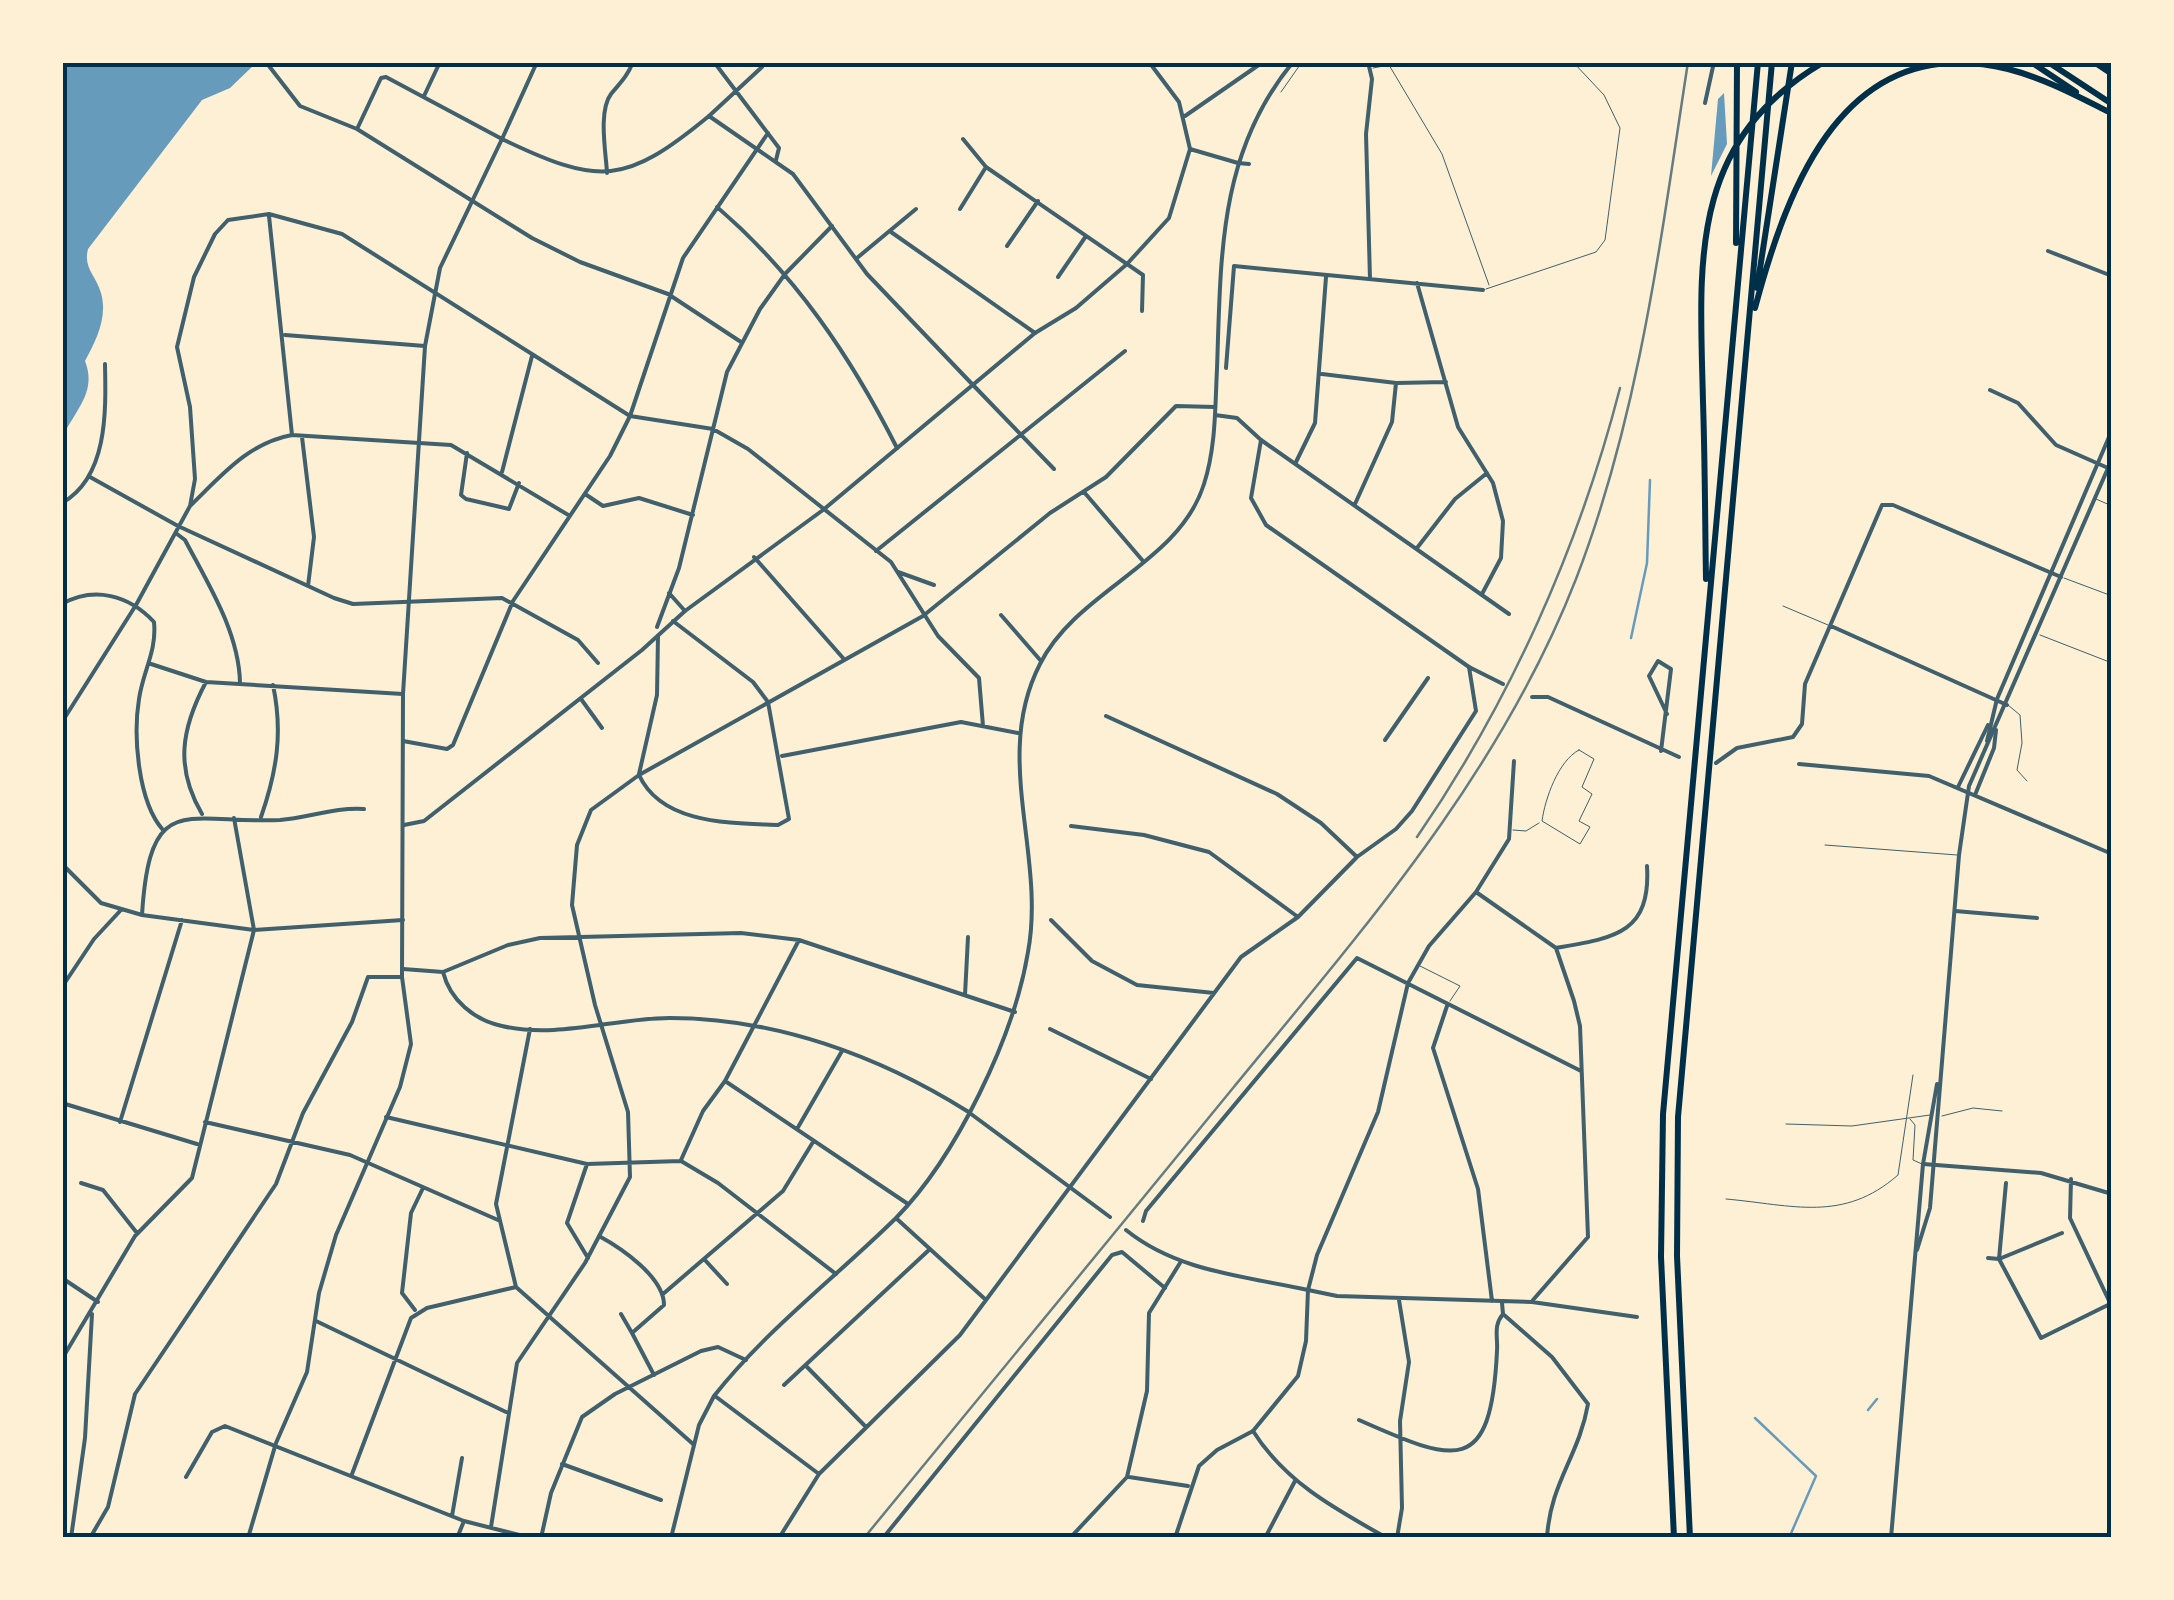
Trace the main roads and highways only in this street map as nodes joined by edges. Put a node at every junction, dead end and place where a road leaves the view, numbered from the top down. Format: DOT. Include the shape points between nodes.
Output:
graph roads {
  1 [pos="1737,62"];
  2 [pos="1758,62"];
  3 [pos="1772,62"];
  4 [pos="1792,62"];
  5 [pos="2031,62"];
  6 [pos="2048,62"];
  7 [pos="2094,62"];
  8 [pos="1821,64"];
  9 [pos="2112,74"];
  10 [pos="2110,110"];
  11 [pos="1737,274"];
  12 [pos="1754,308"];
  13 [pos="1740,415"];
  14 [pos="1706,616"];
  15 [pos="1674,1538"];
  16 [pos="1690,1538"];
  1 -- 11 [label="highway"];
  2 -- 11 [label="highway"];
  3 -- 13 [label="highway"];
  4 -- 12 [label="highway"];
  5 -- 10 [label="highway"];
  6 -- 10 [label="highway"];
  7 -- 9 [label="highway"];
  8 -- 14 [label="highway" via="1762,114 1738,146 1716,193 1698,277"];
  10 -- 12 [label="highway" via="2026,74 1980,65 1926,69 1872,91 1840,116 1809,157 1780,219"];
  11 -- 14 [label="highway"];
  12 -- 13 [label="highway"];
  13 -- 16 [label="highway" via="1678,1117"];
  14 -- 15 [label="highway" via="1661,1156"];
}
